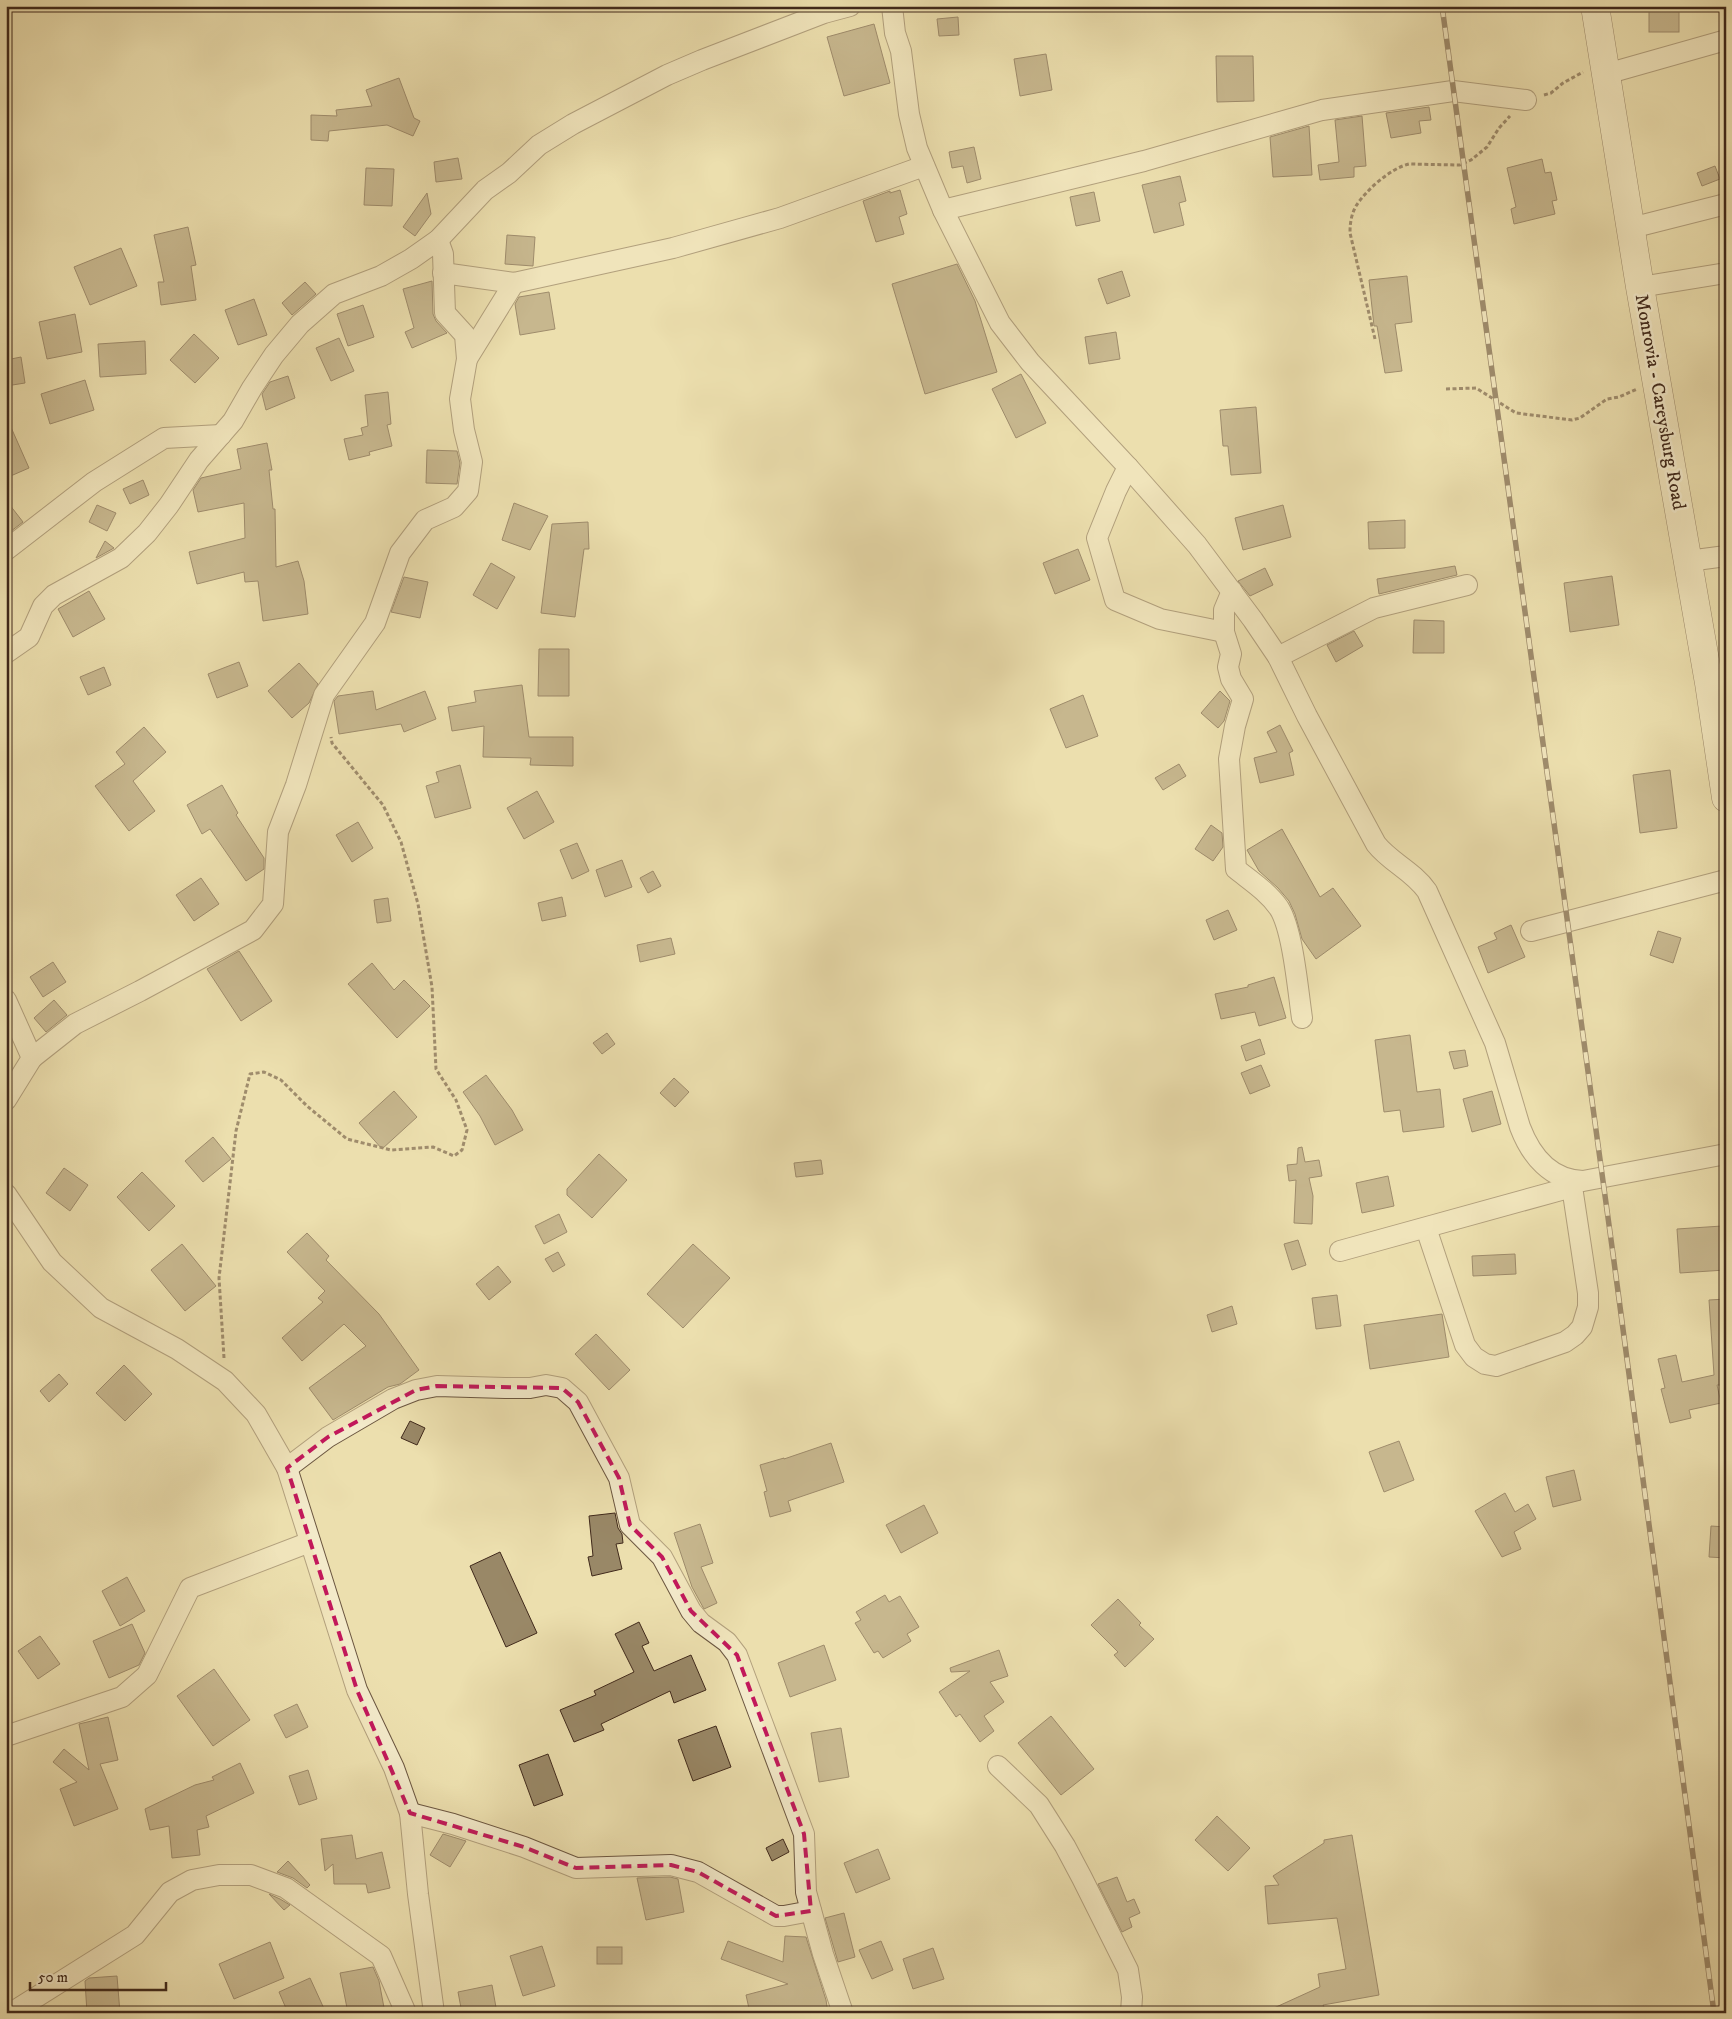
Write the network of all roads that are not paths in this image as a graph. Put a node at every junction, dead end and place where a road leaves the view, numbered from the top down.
1 (850, 6) edge
2 (892, 6) edge
3 (1595, 6) edge
4 (1726, 40) edge
5 (1605, 67) junction
6 (1526, 100) road end
7 (924, 166) junction
8 (1726, 204) edge
9 (943, 210) junction
10 (1631, 228) junction
11 (438, 240) junction
12 (443, 273) junction
13 (1726, 273) edge
14 (514, 283) junction
15 (1640, 287) junction
16 (467, 359) junction
17 (221, 435) junction
18 (1128, 467) junction
19 (6, 550) edge
20 (1726, 556) edge
21 (1688, 561) junction
22 (1467, 584) dead end
23 (1232, 591) junction
24 (1224, 632) junction
25 (6, 653) edge
26 (1278, 657) junction
27 (1726, 798) edge
28 (1726, 880) edge
29 (1531, 931) dead end
30 (6, 1000) edge
31 (1302, 1018) dead end
32 (32, 1058) junction
33 (6, 1100) edge
34 (1726, 1154) edge
35 (1571, 1184) junction
36 (6, 1194) edge
37 (1426, 1228) junction
38 (1340, 1252) dead end
39 (287, 1468) junction
40 (310, 1542) junction
41 (6, 1736) edge
42 (998, 1766) dead end
43 (410, 1813) junction
44 (811, 1911) junction
45 (11, 2013) edge
46 (406, 2013) edge
47 (434, 2013) edge
48 (843, 2013) edge
49 (1131, 2013) edge

1 - 11 street
2 - 7 street
3 - 5 main road, Monrovia - Careysburg Road
4 - 5 street
5 - 10 main road, Monrovia - Careysburg Road
6 - 9 street
7 - 9 street
7 - 14 street
8 - 10 street
9 - 18 street
10 - 15 main road, Monrovia - Careysburg Road
11 - 12 street
11 - 17 street
12 - 14 street
12 - 16 street
13 - 15 street
14 - 16 street
15 - 21 main road, Monrovia - Careysburg Road
16 - 32 street
17 - 19 street
17 - 25 street
18 - 23 street
18 - 24 street
20 - 21 street
21 - 27 main road, Monrovia - Careysburg Road
22 - 26 street
23 - 24 street
23 - 26 street
24 - 31 street
26 - 35 street
28 - 29 street
30 - 32 street
32 - 33 street
34 - 35 street
35 - 37 street
35 - 37 street
36 - 39 street
37 - 38 street
39 - 40 street
39 - 44 street
40 - 41 street
40 - 43 street
42 - 49 street
43 - 44 street
43 - 47 street
44 - 48 street
45 - 46 street

